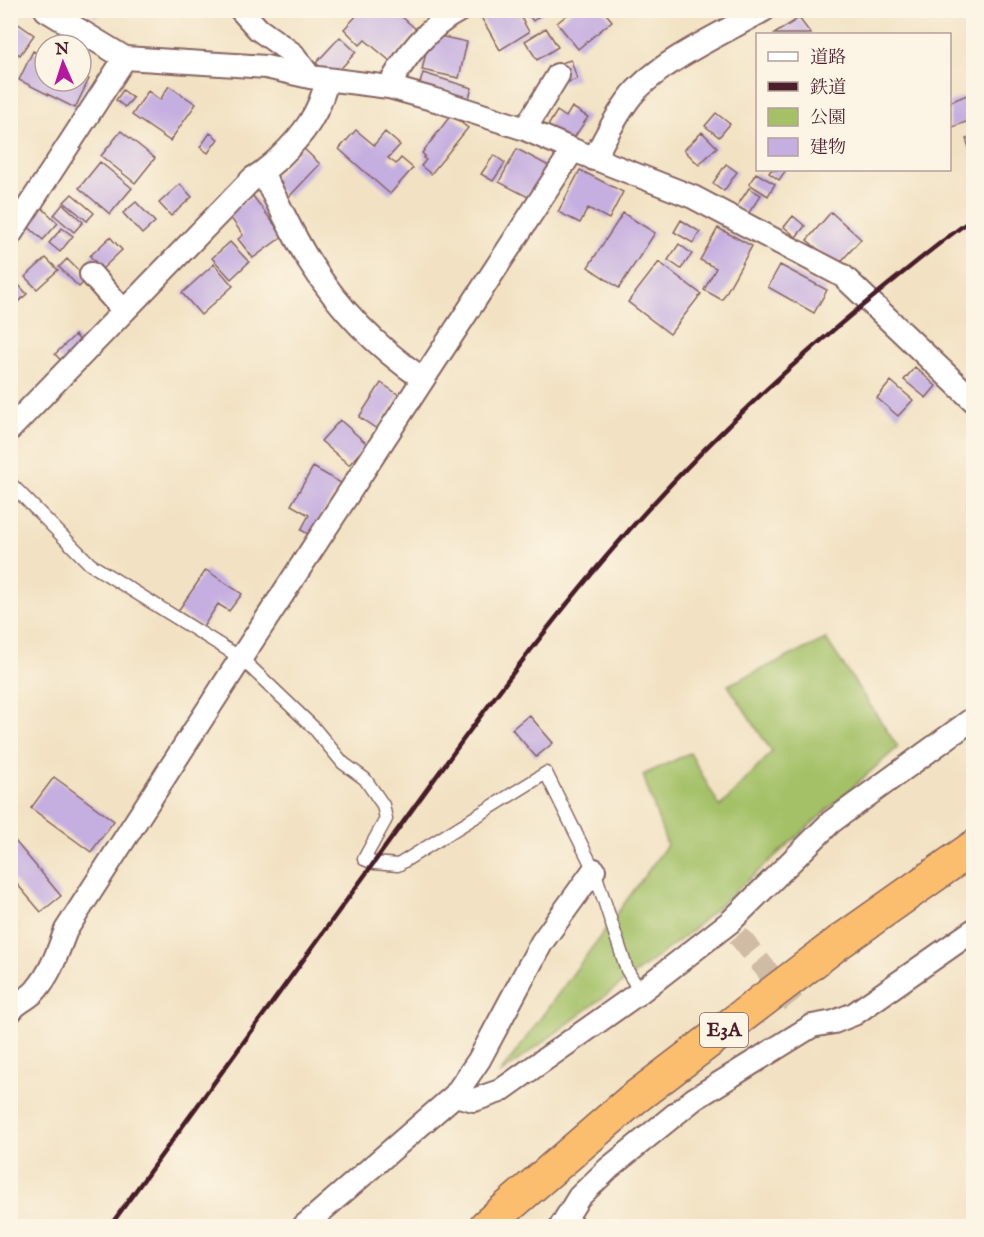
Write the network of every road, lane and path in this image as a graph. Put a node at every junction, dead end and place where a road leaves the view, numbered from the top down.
1 (45, 10) edge
2 (241, 10) edge
3 (460, 10) edge
4 (764, 10) edge
5 (125, 58) junction
6 (558, 75) dead end
7 (319, 78) junction
8 (388, 87) junction
9 (525, 129) junction
10 (573, 150) junction
11 (594, 159) junction
12 (262, 173) junction
13 (10, 235) edge
14 (91, 274) dead end
15 (124, 311) junction
16 (423, 379) junction
17 (974, 401) edge
18 (10, 429) edge
19 (10, 483) edge
20 (241, 658) junction
21 (974, 718) edge
22 (974, 847) edge
23 (594, 870) junction
24 (974, 930) edge
25 (640, 992) junction
26 (10, 1012) edge
27 (455, 1095) junction
28 (304, 1227) edge
29 (486, 1227) edge
30 (561, 1227) edge

1 - 5 street
2 - 7 street
3 - 8 street
4 - 11 street
5 - 7 street
5 - 13 street
6 - 9 street
7 - 8 street
7 - 12 street
8 - 9 street
9 - 10 street
10 - 11 street
10 - 16 street
11 - 17 street
12 - 15 street
12 - 16 street
14 - 15 street
15 - 18 street
16 - 20 street
19 - 20 lane
20 - 23 lane
20 - 26 street
21 - 25 street
22 - 29 highway, E3A
23 - 25 lane
23 - 27 street
24 - 30 street
25 - 27 street
27 - 28 street

